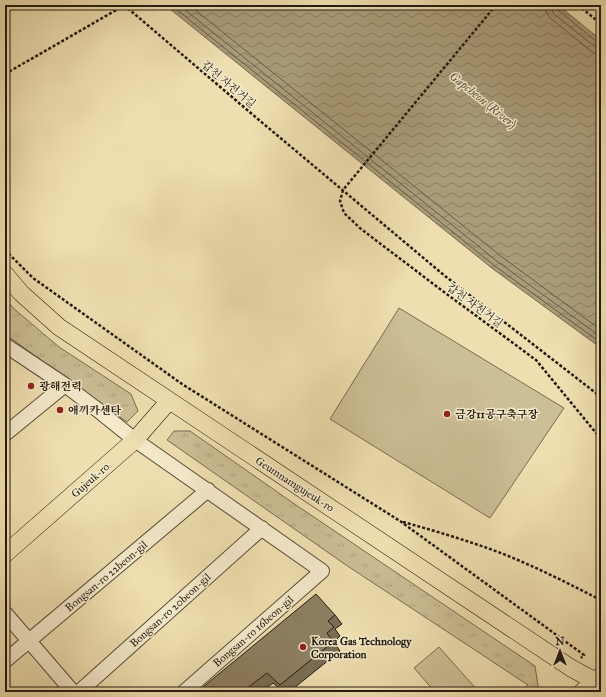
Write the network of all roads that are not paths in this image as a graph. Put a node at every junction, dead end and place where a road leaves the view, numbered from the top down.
1 (5, 274) edge
2 (5, 345) edge
3 (65, 385) junction
4 (169, 401) junction
5 (5, 434) edge
6 (135, 440) junction
7 (208, 490) junction
8 (262, 528) junction
9 (5, 554) edge
10 (5, 613) edge
11 (29, 641) junction
12 (5, 661) edge
13 (595, 684) edge
14 (73, 692) edge
15 (79, 692) edge
16 (184, 692) edge

1 - 4 main road, Geumnamgujeuk-ro
2 - 3 street
3 - 5 street
3 - 6 street
4 - 6 main road, Gujeuk-ro
4 - 13 main road, Geumnamgujeuk-ro
6 - 7 street
6 - 9 main road, Gujeuk-ro
7 - 8 street
7 - 11 street, Bongsan-ro 22beon-gil
8 - 15 street, Bongsan-ro 20beon-gil
8 - 16 street, Bongsan-ro 16beon-gil
10 - 11 street
11 - 12 street, Bongsan-ro 22beon-gil
11 - 14 street

